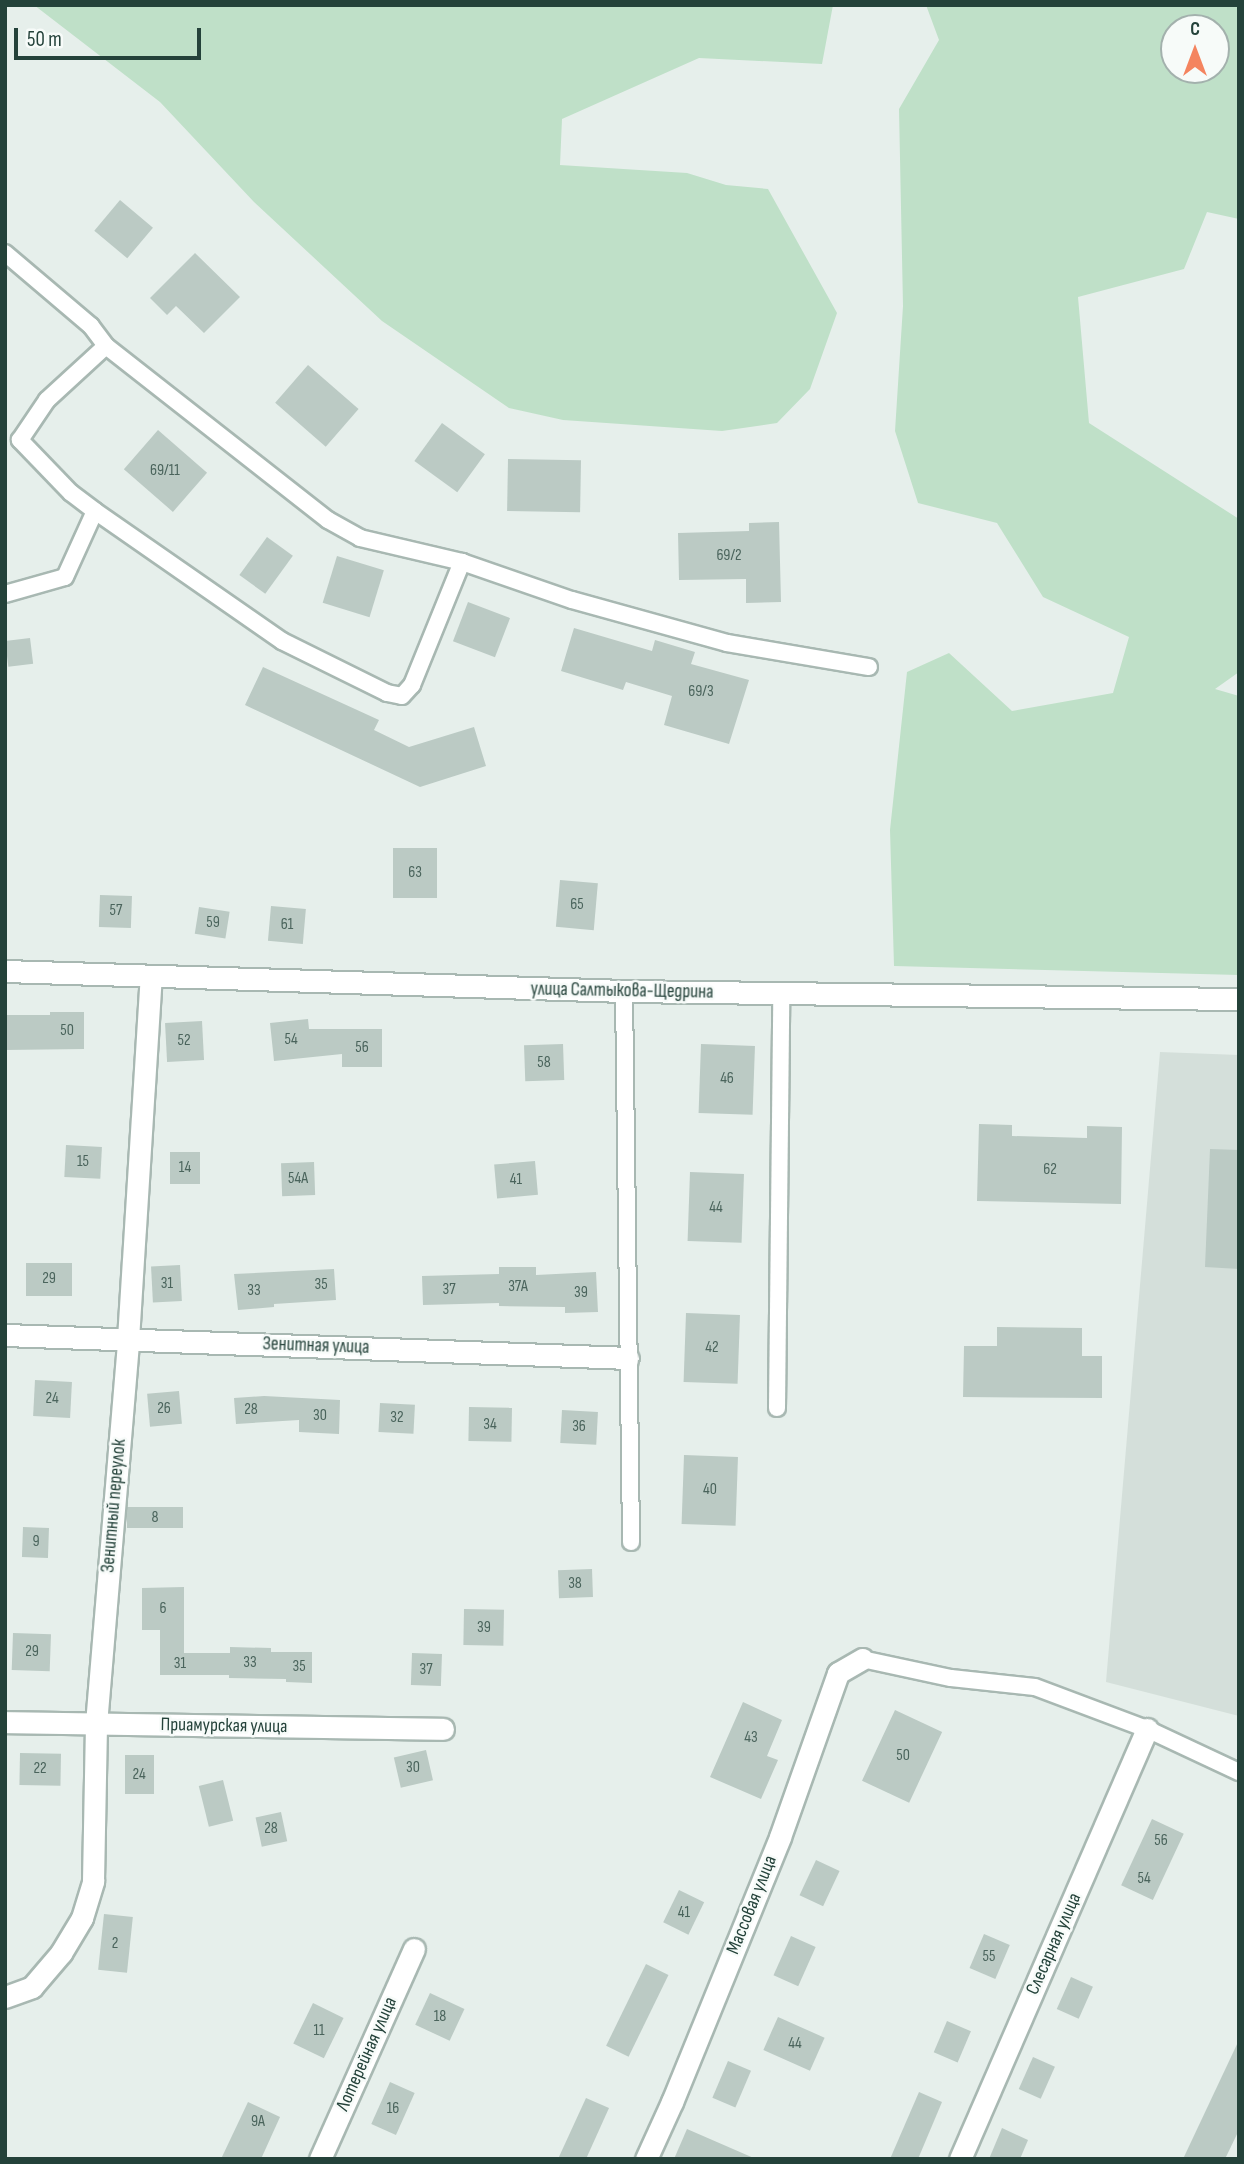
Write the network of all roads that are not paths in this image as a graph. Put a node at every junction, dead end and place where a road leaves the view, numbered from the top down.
1 (5, 253) edge
2 (106, 346) junction
3 (5, 431) edge
4 (20, 440) junction
5 (95, 511) junction
6 (462, 562) junction
7 (5, 594) edge
8 (869, 667) dead end
9 (5, 971) edge
10 (151, 978) junction
11 (624, 991) junction
12 (781, 995) junction
13 (1239, 999) edge
14 (5, 1335) edge
15 (128, 1339) junction
16 (628, 1358) junction
17 (777, 1408) dead end
18 (631, 1542) dead end
19 (862, 1659) joint
20 (5, 1722) edge
21 (96, 1724) junction
22 (1147, 1729) junction
23 (443, 1730) dead end
24 (1239, 1772) edge
25 (414, 1949) dead end
26 (5, 1997) edge
27 (320, 2159) edge
28 (646, 2159) edge
29 (960, 2159) edge

1 - 2 lane
2 - 4 lane
2 - 6 lane
3 - 4 lane
4 - 5 lane
5 - 6 lane
5 - 7 lane
6 - 8 lane
9 - 10 street, улица Салтыкова-Щедрина
10 - 11 street, улица Салтыкова-Щедрина
10 - 15 street, Зенитный переулок
11 - 12 street, улица Салтыкова-Щедрина
11 - 16 lane
12 - 13 street, улица Салтыкова-Щедрина
12 - 17 lane
14 - 15 street, Зенитная улица
15 - 16 street, Зенитная улица
15 - 21 street, Зенитный переулок
16 - 18 lane
19 - 22 lane
19 - 28 street, Массовая улица
20 - 21 street, Приамурская улица
21 - 23 street, Приамурская улица
21 - 26 street, Зенитный переулок
22 - 24 lane
22 - 29 street, Слесарная улица
25 - 27 street, Лотерейная улица

